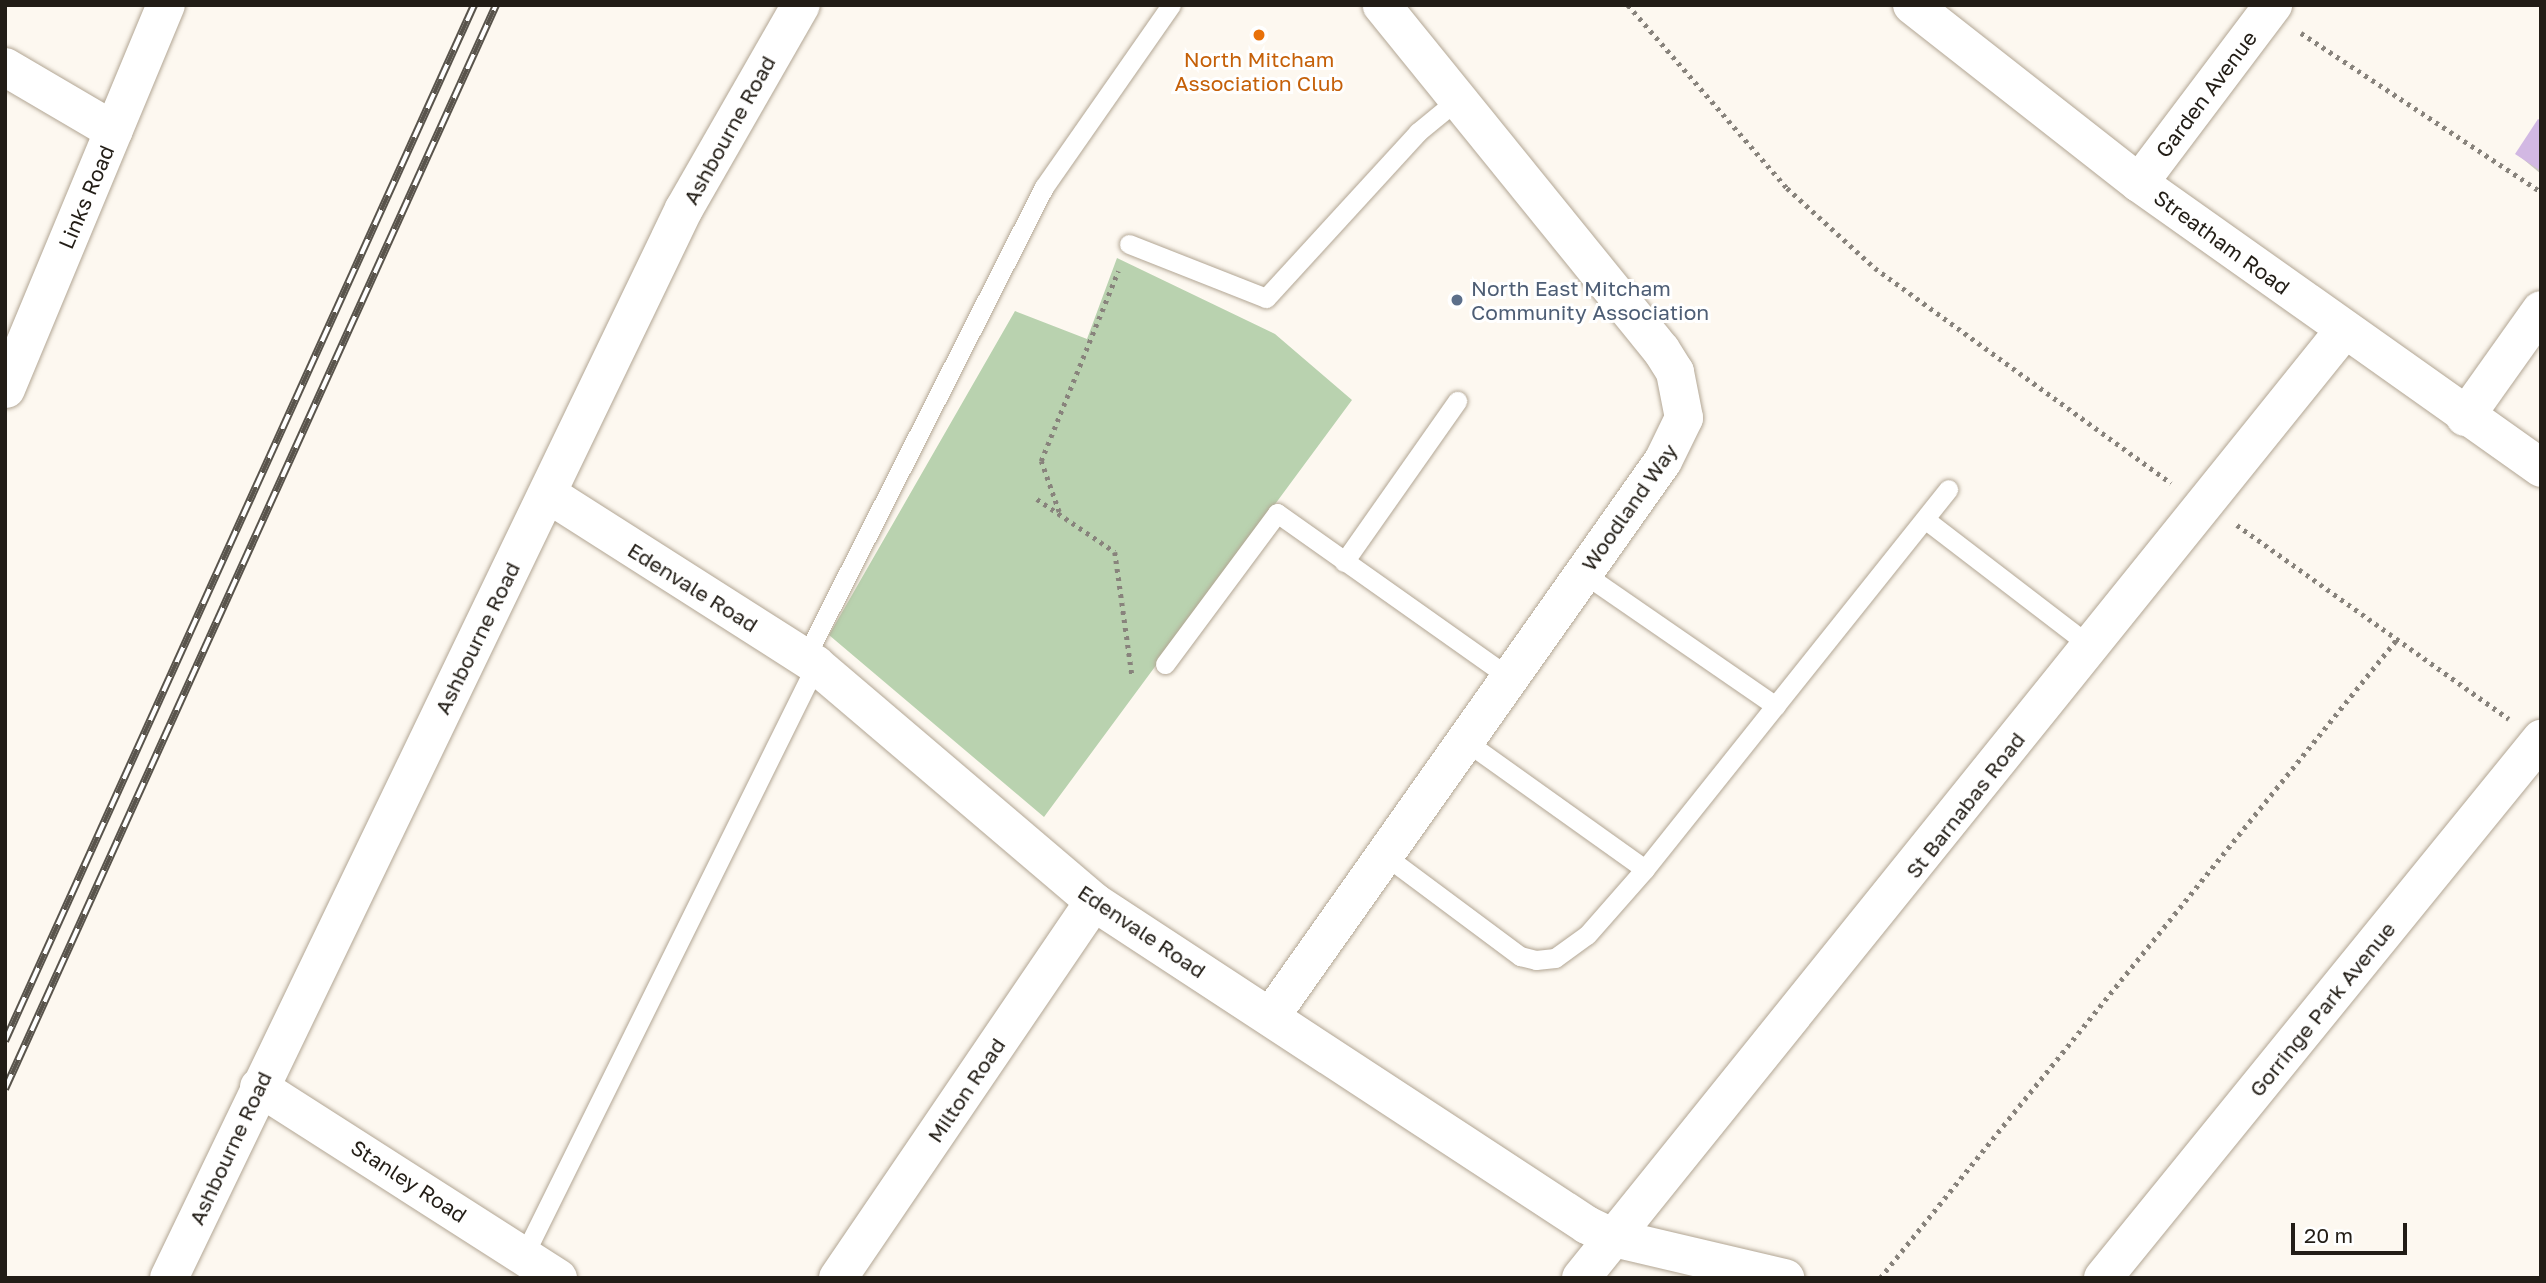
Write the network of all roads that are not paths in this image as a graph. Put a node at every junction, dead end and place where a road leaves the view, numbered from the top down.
1 (166, 5) edge
2 (801, 5) edge
3 (1171, 5) edge
4 (1382, 5) edge
5 (1912, 5) edge
6 (2270, 9) edge
7 (5, 67) edge
8 (1457, 100) junction
9 (114, 131) junction
10 (2139, 183) junction
11 (1129, 244) road end
12 (2541, 310) edge
13 (2345, 329) junction
14 (6, 389) edge
15 (1457, 401) dead end
16 (2465, 416) junction
17 (2541, 468) edge
18 (1948, 489) dead end
19 (548, 494) junction
20 (1926, 520) junction
21 (1344, 562) junction
22 (1583, 573) junction
23 (2090, 646) junction
24 (810, 661) junction
25 (1165, 664) dead end
26 (1509, 677) junction
27 (1776, 706) junction
28 (2529, 732) edge
29 (1464, 740) junction
30 (1383, 854) junction
31 (1645, 869) junction
32 (1094, 902) junction
33 (1271, 1016) junction
34 (259, 1087) junction
35 (1614, 1238) junction
36 (524, 1255) junction
37 (169, 1278) edge
38 (558, 1278) edge
39 (838, 1278) edge
40 (1581, 1278) edge
41 (1785, 1278) edge
42 (2103, 1278) edge

1 - 9 street, Links Road
2 - 19 street, Ashbourne Road
3 - 24 lane
4 - 8 street, Woodland Way
5 - 10 street, Streatham Road
6 - 10 street, Garden Avenue
7 - 9 street
8 - 11 lane
8 - 22 street, Woodland Way
9 - 14 street, Links Road
10 - 13 street, Streatham Road
12 - 16 street
13 - 16 street, Streatham Road
13 - 23 street, St Barnabas Road
15 - 21 lane
16 - 17 street, Streatham Road
18 - 20 lane
19 - 24 street, Edenvale Road
19 - 34 street, Ashbourne Road
20 - 23 lane
20 - 27 lane
21 - 25 lane
21 - 26 lane
22 - 26 street, Woodland Way
22 - 27 lane
23 - 35 street, St Barnabas Road
24 - 32 street, Edenvale Road
24 - 36 lane
26 - 29 street, Woodland Way
27 - 31 lane
28 - 42 street, Gorringe Park Avenue
29 - 30 street, Woodland Way
29 - 31 lane
30 - 31 lane
30 - 33 street, Woodland Way
32 - 33 street, Edenvale Road
32 - 39 street, Milton Road
33 - 35 street, Edenvale Road
34 - 36 street, Stanley Road
34 - 37 street, Ashbourne Road
35 - 40 street, St Barnabas Road
35 - 41 street, Edenvale Road
36 - 38 street, Stanley Road

